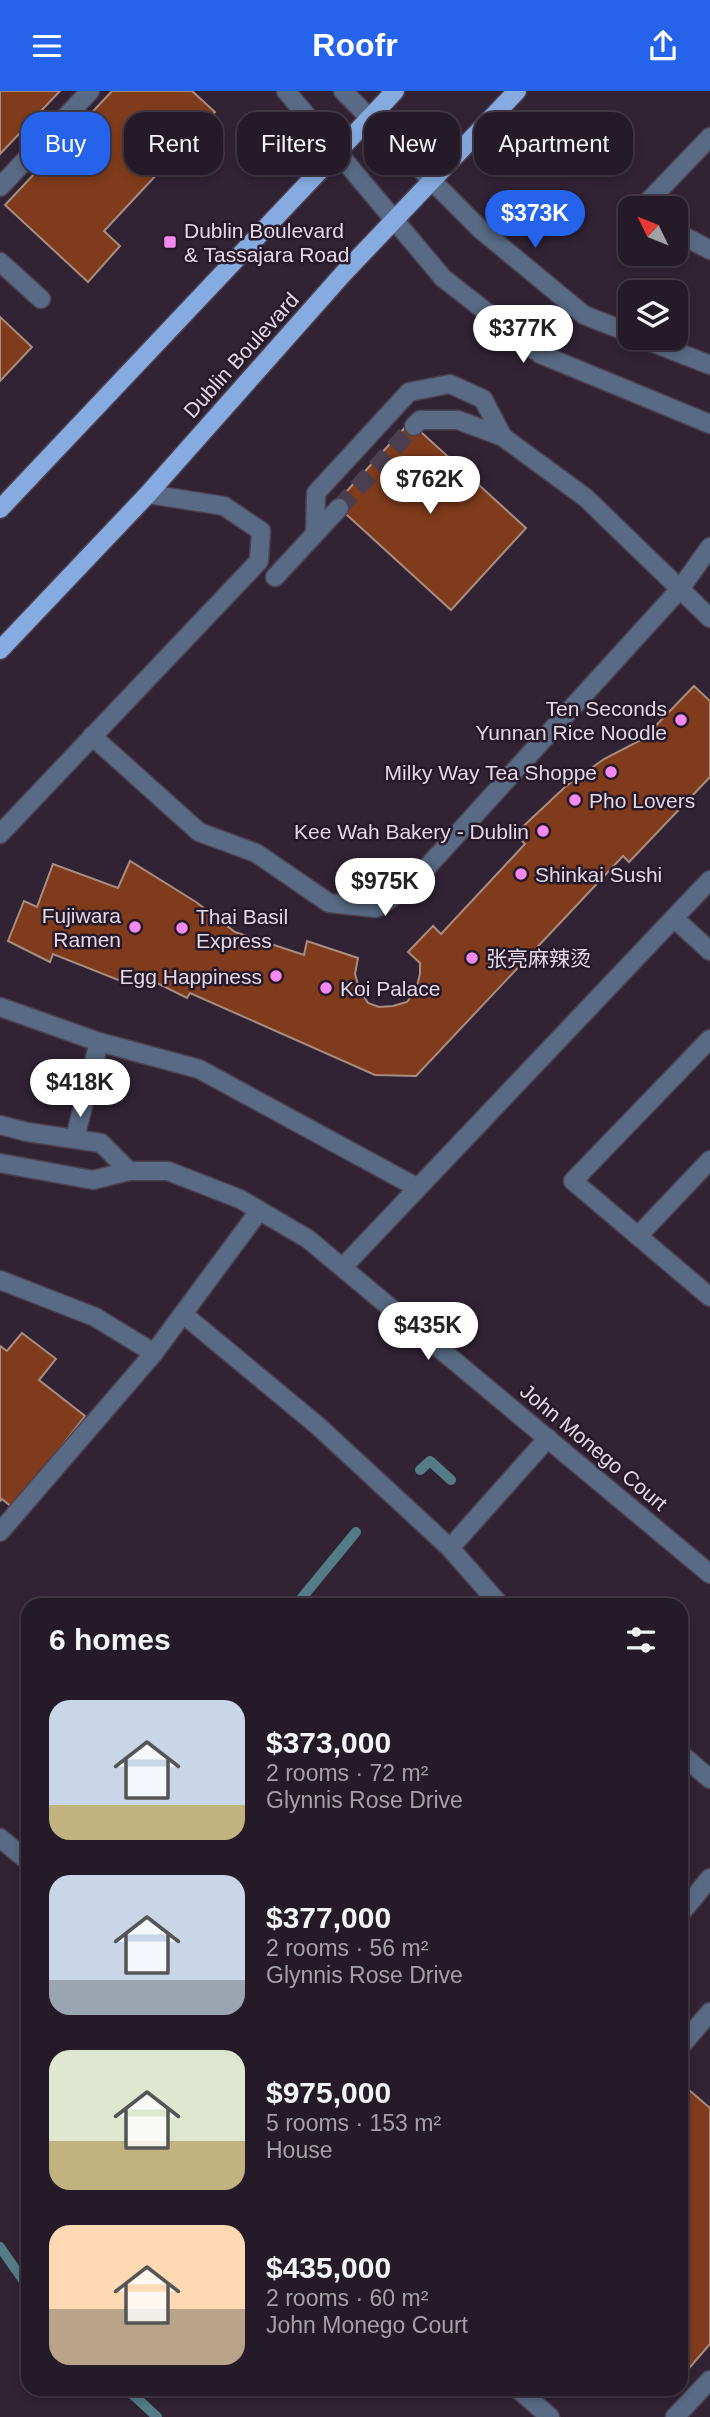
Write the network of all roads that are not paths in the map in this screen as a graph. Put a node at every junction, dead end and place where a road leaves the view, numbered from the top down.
1 (90, 91) edge
2 (286, 91) edge
3 (343, 91) edge
4 (395, 91) edge
5 (517, 91) edge
6 (304, 112) edge
7 (364, 112) edge
8 (376, 112) edge
9 (364, 124) edge
10 (710, 137) edge
11 (350, 139) edge
12 (350, 168) edge
13 (315, 175) edge
14 (427, 175) edge
15 (432, 180) junction
16 (0, 187) edge
17 (653, 196) edge
18 (394, 220) junction
19 (688, 238) edge
20 (710, 250) edge
21 (0, 261) edge
22 (41, 299) dead end
23 (618, 328) edge
24 (672, 350) edge
25 (710, 365) edge
26 (710, 424) edge
27 (414, 426) tunnel mouth
28 (503, 437) junction
29 (148, 494) junction
30 (339, 508) tunnel mouth
31 (0, 509) edge
32 (315, 534) junction
33 (710, 547) edge
34 (275, 577) dead end
35 (680, 589) junction
36 (710, 618) edge
37 (0, 650) edge
38 (92, 736) junction
39 (0, 834) edge
40 (710, 880) edge
41 (674, 918) junction
42 (710, 951) edge
43 (0, 1007) edge
44 (710, 1039) edge
45 (99, 1042) junction
46 (0, 1125) edge
47 (75, 1138) junction
48 (710, 1160) edge
49 (0, 1163) edge
50 (129, 1171) junction
51 (418, 1188) junction
52 (260, 1211) junction
53 (638, 1236) junction
54 (343, 1268) junction
55 (0, 1280) edge
56 (710, 1297) edge
57 (183, 1314) junction
58 (154, 1353) junction
59 (548, 1438) junction
60 (0, 1532) edge
61 (450, 1548) junction
62 (710, 1574) edge
63 (494, 1598) edge
64 (688, 1761) edge
65 (710, 1779) edge
66 (0, 1838) edge
67 (21, 1855) edge
68 (710, 1878) edge
69 (688, 1905) edge
70 (710, 2012) edge
71 (688, 2038) edge
72 (710, 2380) edge
73 (526, 2396) edge
74 (550, 2417) edge
75 (675, 2417) edge

1 - 16 street
2 - 6 street
3 - 7 street
4 - 8 main road
5 - 15 main road, Dublin Boulevard
9 - 11 main road
10 - 17 street
12 - 18 street
13 - 31 main road
14 - 15 street
15 - 18 main road, Dublin Boulevard
15 - 23 street
18 - 26 street
18 - 29 main road, Dublin Boulevard
19 - 20 street
21 - 22 street
24 - 25 street
27 - 28 street
28 - 32 street
28 - 35 street
29 - 37 main road, Dublin Boulevard
29 - 38 street
30 - 32 street
32 - 34 street
33 - 35 street
35 - 36 street
35 - 38 street
38 - 39 street
40 - 41 street
41 - 42 street
41 - 51 street
43 - 45 street
44 - 53 street
45 - 47 street
45 - 51 street
46 - 47 street
47 - 50 street
48 - 53 street
49 - 50 street, John Monego Court
50 - 52 street, John Monego Court
51 - 54 street
52 - 54 street, John Monego Court
52 - 57 street
53 - 56 street
54 - 59 street, John Monego Court
55 - 58 street
57 - 58 street
57 - 61 street
58 - 60 street
59 - 61 street
59 - 62 street, John Monego Court
61 - 63 street
64 - 65 street
66 - 67 street
68 - 69 street
70 - 71 street
72 - 75 street
73 - 74 street

